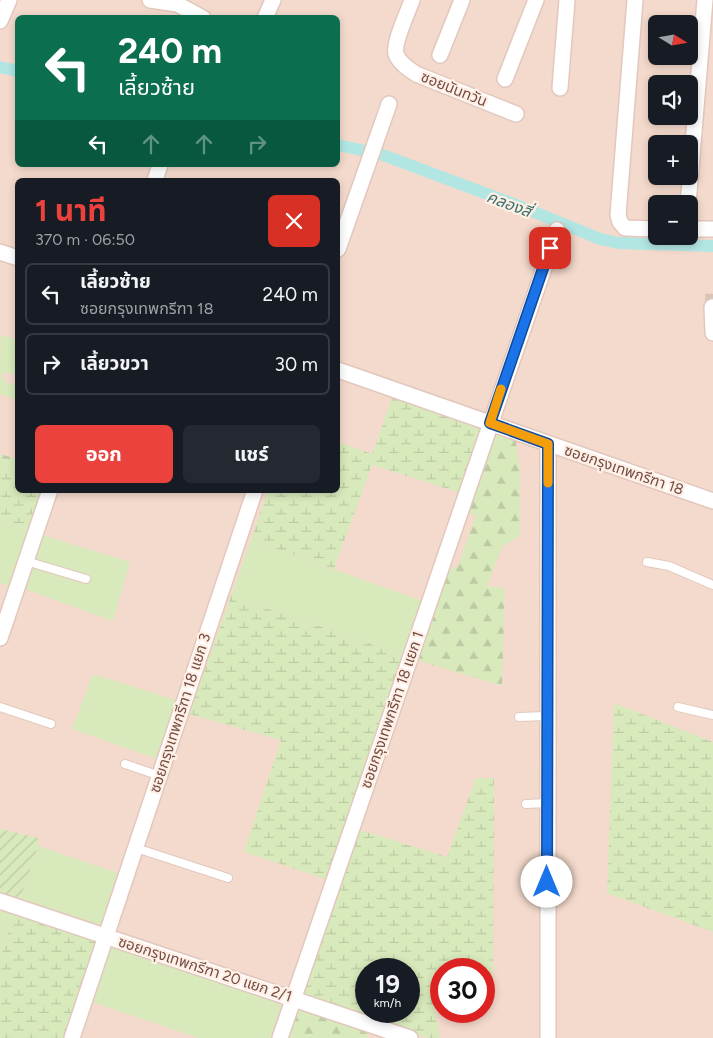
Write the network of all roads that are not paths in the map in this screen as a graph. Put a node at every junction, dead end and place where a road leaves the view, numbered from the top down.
1 (10, 0) edge
2 (150, 0) edge
3 (273, 0) edge
4 (412, 0) edge
5 (462, 0) edge
6 (536, 0) edge
7 (566, 0) edge
8 (635, 0) edge
9 (705, 0) edge
10 (197, 15) edge
11 (266, 15) edge
12 (0, 21) edge
13 (440, 54) dead end
14 (505, 79) dead end
15 (560, 88) dead end
16 (389, 104) dead end
17 (516, 114) dead end
18 (689, 195) edge
19 (648, 229) edge
20 (698, 229) edge
21 (713, 229) edge
22 (557, 230) dead end
23 (340, 243) edge
24 (0, 252) edge
25 (15, 257) edge
26 (712, 307) dead end
27 (713, 333) edge
28 (340, 371) edge
29 (490, 423) junction
30 (548, 444) junction
31 (49, 493) edge
32 (254, 493) edge
33 (713, 501) edge
34 (26, 560) junction
35 (647, 562) dead end
36 (86, 579) dead end
37 (713, 585) edge
38 (0, 638) edge
39 (0, 707) edge
40 (678, 707) dead end
41 (713, 715) edge
42 (547, 716) junction
43 (519, 717) dead end
44 (51, 724) dead end
45 (125, 764) dead end
46 (160, 776) junction
47 (526, 804) dead end
48 (547, 804) junction
49 (136, 848) junction
50 (228, 878) dead end
51 (0, 901) edge
52 (106, 937) junction
53 (294, 998) junction
54 (72, 1038) edge
55 (280, 1038) edge
56 (410, 1038) edge
57 (548, 1038) edge

1 - 12 street
2 - 10 street
3 - 11 street
4 - 17 street, ซอยนันทวัน
5 - 13 street
6 - 14 street
7 - 15 street
8 - 19 street
9 - 18 street
16 - 23 street
20 - 21 street
22 - 29 street, ซอยกรุงเทพกรีฑา 18 แยก 1
24 - 25 street
26 - 27 street
28 - 29 street, ซอยกรุงเทพกรีฑา 18
29 - 30 street, ซอยกรุงเทพกรีฑา 18
29 - 53 street, ซอยกรุงเทพกรีฑา 18 แยก 1
30 - 33 street, ซอยกรุงเทพกรีฑา 18
30 - 42 street
31 - 34 street
32 - 46 street, ซอยกรุงเทพกรีฑา 18 แยก 3
34 - 36 lane
34 - 38 street
35 - 37 lane
39 - 44 lane
40 - 41 lane
42 - 43 lane
42 - 48 street
45 - 46 lane
46 - 49 street, ซอยกรุงเทพกรีฑา 18 แยก 3
47 - 48 lane
48 - 57 street
49 - 50 lane
49 - 52 street, ซอยกรุงเทพกรีฑา 18 แยก 3
51 - 52 street, ซอยกรุงเทพกรีฑา 20 แยก 2/1
52 - 53 street, ซอยกรุงเทพกรีฑา 20 แยก 2/1
52 - 54 street, ซอยกรุงเทพกรีฑา 18 แยก 3
53 - 55 street, ซอยกรุงเทพกรีฑา 18 แยก 1
53 - 56 street, ซอยกรุงเทพกรีฑา 20 แยก 2/1

